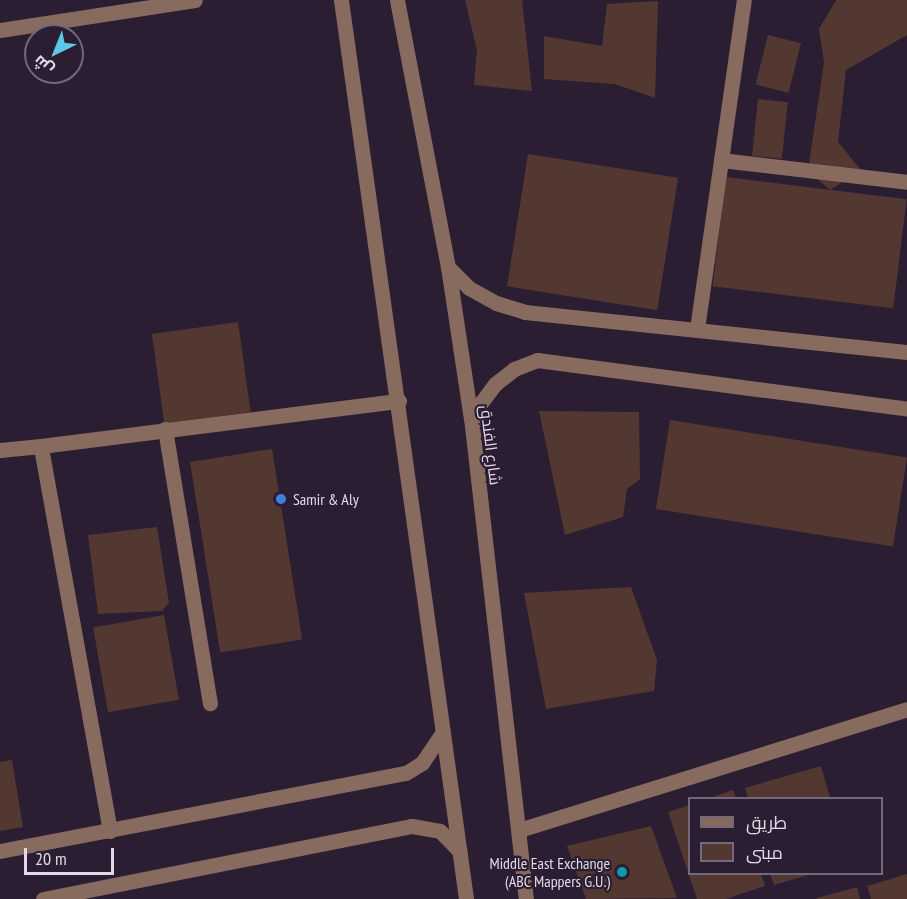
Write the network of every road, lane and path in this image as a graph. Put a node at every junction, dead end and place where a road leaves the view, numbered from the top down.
1 (195, 0) edge
2 (341, 0) edge
3 (397, 0) edge
4 (744, 0) edge
5 (0, 30) edge
6 (721, 160) junction
7 (907, 182) edge
8 (448, 267) junction
9 (697, 329) junction
10 (907, 352) edge
11 (399, 401) junction
12 (907, 409) edge
13 (471, 426) junction
14 (165, 429) junction
15 (41, 446) junction
16 (0, 450) edge
17 (210, 703) dead end
18 (907, 709) edge
19 (443, 732) junction
20 (519, 830) junction
21 (110, 831) junction
22 (0, 851) edge
23 (460, 852) junction
24 (43, 899) edge
25 (466, 899) edge
26 (526, 899) edge

1 - 5 street
2 - 11 street
3 - 8 street, شارع الفندق
4 - 6 street
6 - 7 street
6 - 9 street
8 - 9 street
8 - 13 street, شارع الفندق
9 - 10 street
11 - 14 street
11 - 19 street
12 - 13 street
13 - 20 street, شارع الفندق
14 - 15 street
14 - 17 street
15 - 16 street
15 - 21 street
18 - 20 street
19 - 21 street
19 - 23 street
20 - 26 street, شارع الفندق
21 - 22 street
23 - 24 street
23 - 25 street

